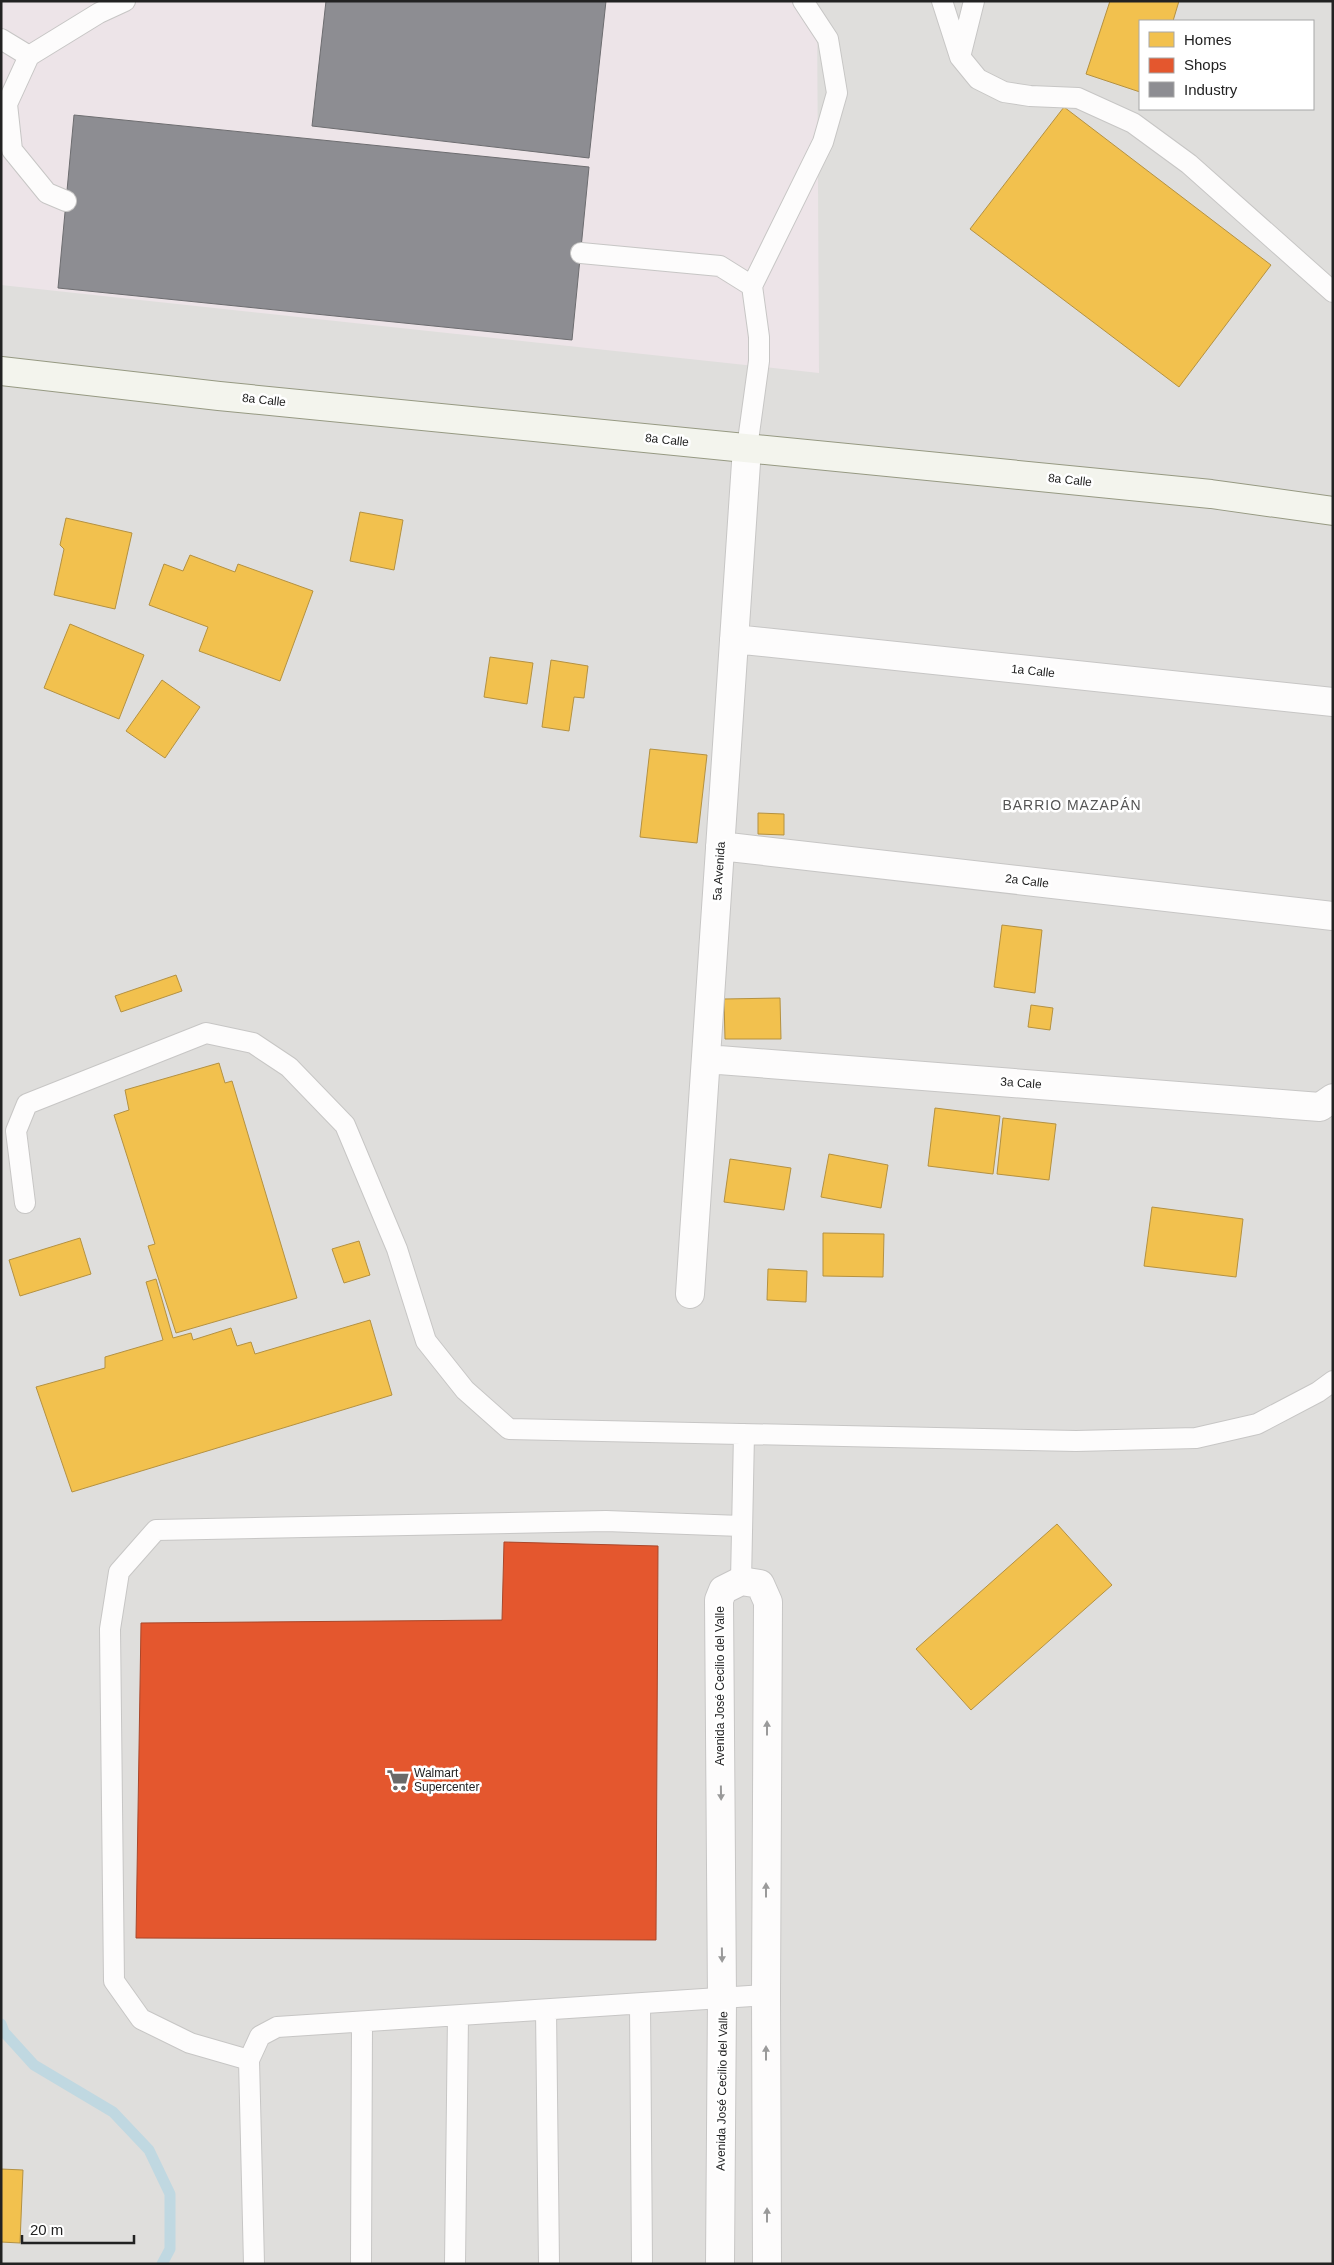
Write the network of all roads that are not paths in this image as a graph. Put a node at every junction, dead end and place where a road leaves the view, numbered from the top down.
1 (126, 1) edge
2 (803, 1) edge
3 (942, 1) edge
4 (974, 1) edge
5 (1, 39) edge
6 (29, 56) junction
7 (960, 57) junction
8 (4, 106) edge
9 (66, 201) dead end
10 (580, 254) dead end
11 (752, 286) junction
12 (1333, 292) edge
13 (1, 371) edge
14 (747, 448) junction
15 (1333, 511) edge
16 (734, 639) junction
17 (1333, 702) edge
18 (720, 846) junction
19 (1333, 916) edge
20 (706, 1059) junction
21 (1333, 1098) edge
22 (25, 1203) dead end
23 (690, 1294) dead end
24 (1333, 1381) edge
25 (744, 1434) junction
26 (741, 1526) junction
27 (741, 1581) junction
28 (766, 1995) junction
29 (722, 1999) junction
30 (640, 2004) junction
31 (546, 2010) junction
32 (458, 2016) junction
33 (362, 2022) junction
34 (249, 2060) junction
35 (254, 2264) edge
36 (361, 2264) edge
37 (455, 2264) edge
38 (549, 2264) edge
39 (642, 2264) edge
40 (720, 2264) edge
41 (767, 2264) edge

1 - 6 lane
2 - 11 lane
3 - 7 lane
4 - 7 lane
5 - 6 lane
6 - 8 lane
7 - 12 lane
8 - 9 lane
10 - 11 lane
11 - 14 lane
13 - 14 street, 8a Calle
14 - 15 street, 8a Calle
14 - 16 street, 5a Avenida
16 - 17 street, 1a Calle
16 - 18 street, 5a Avenida
18 - 19 street, 2a Calle
18 - 20 street, 5a Avenida
20 - 21 street, 3a Cale
20 - 23 street, 5a Avenida
22 - 25 lane
24 - 25 lane
25 - 26 lane
26 - 27 lane
26 - 34 lane
28 -> 27 street
27 -> 29 street, Avenida José Cecilio del Valle
28 - 29 lane
41 -> 28 street
29 - 30 lane
29 - 40 street, Avenida José Cecilio del Valle
30 - 31 lane
30 - 39 lane
31 - 32 lane
31 - 38 lane
32 - 33 lane
32 - 37 lane
33 - 34 lane
33 - 36 lane
34 - 35 lane

